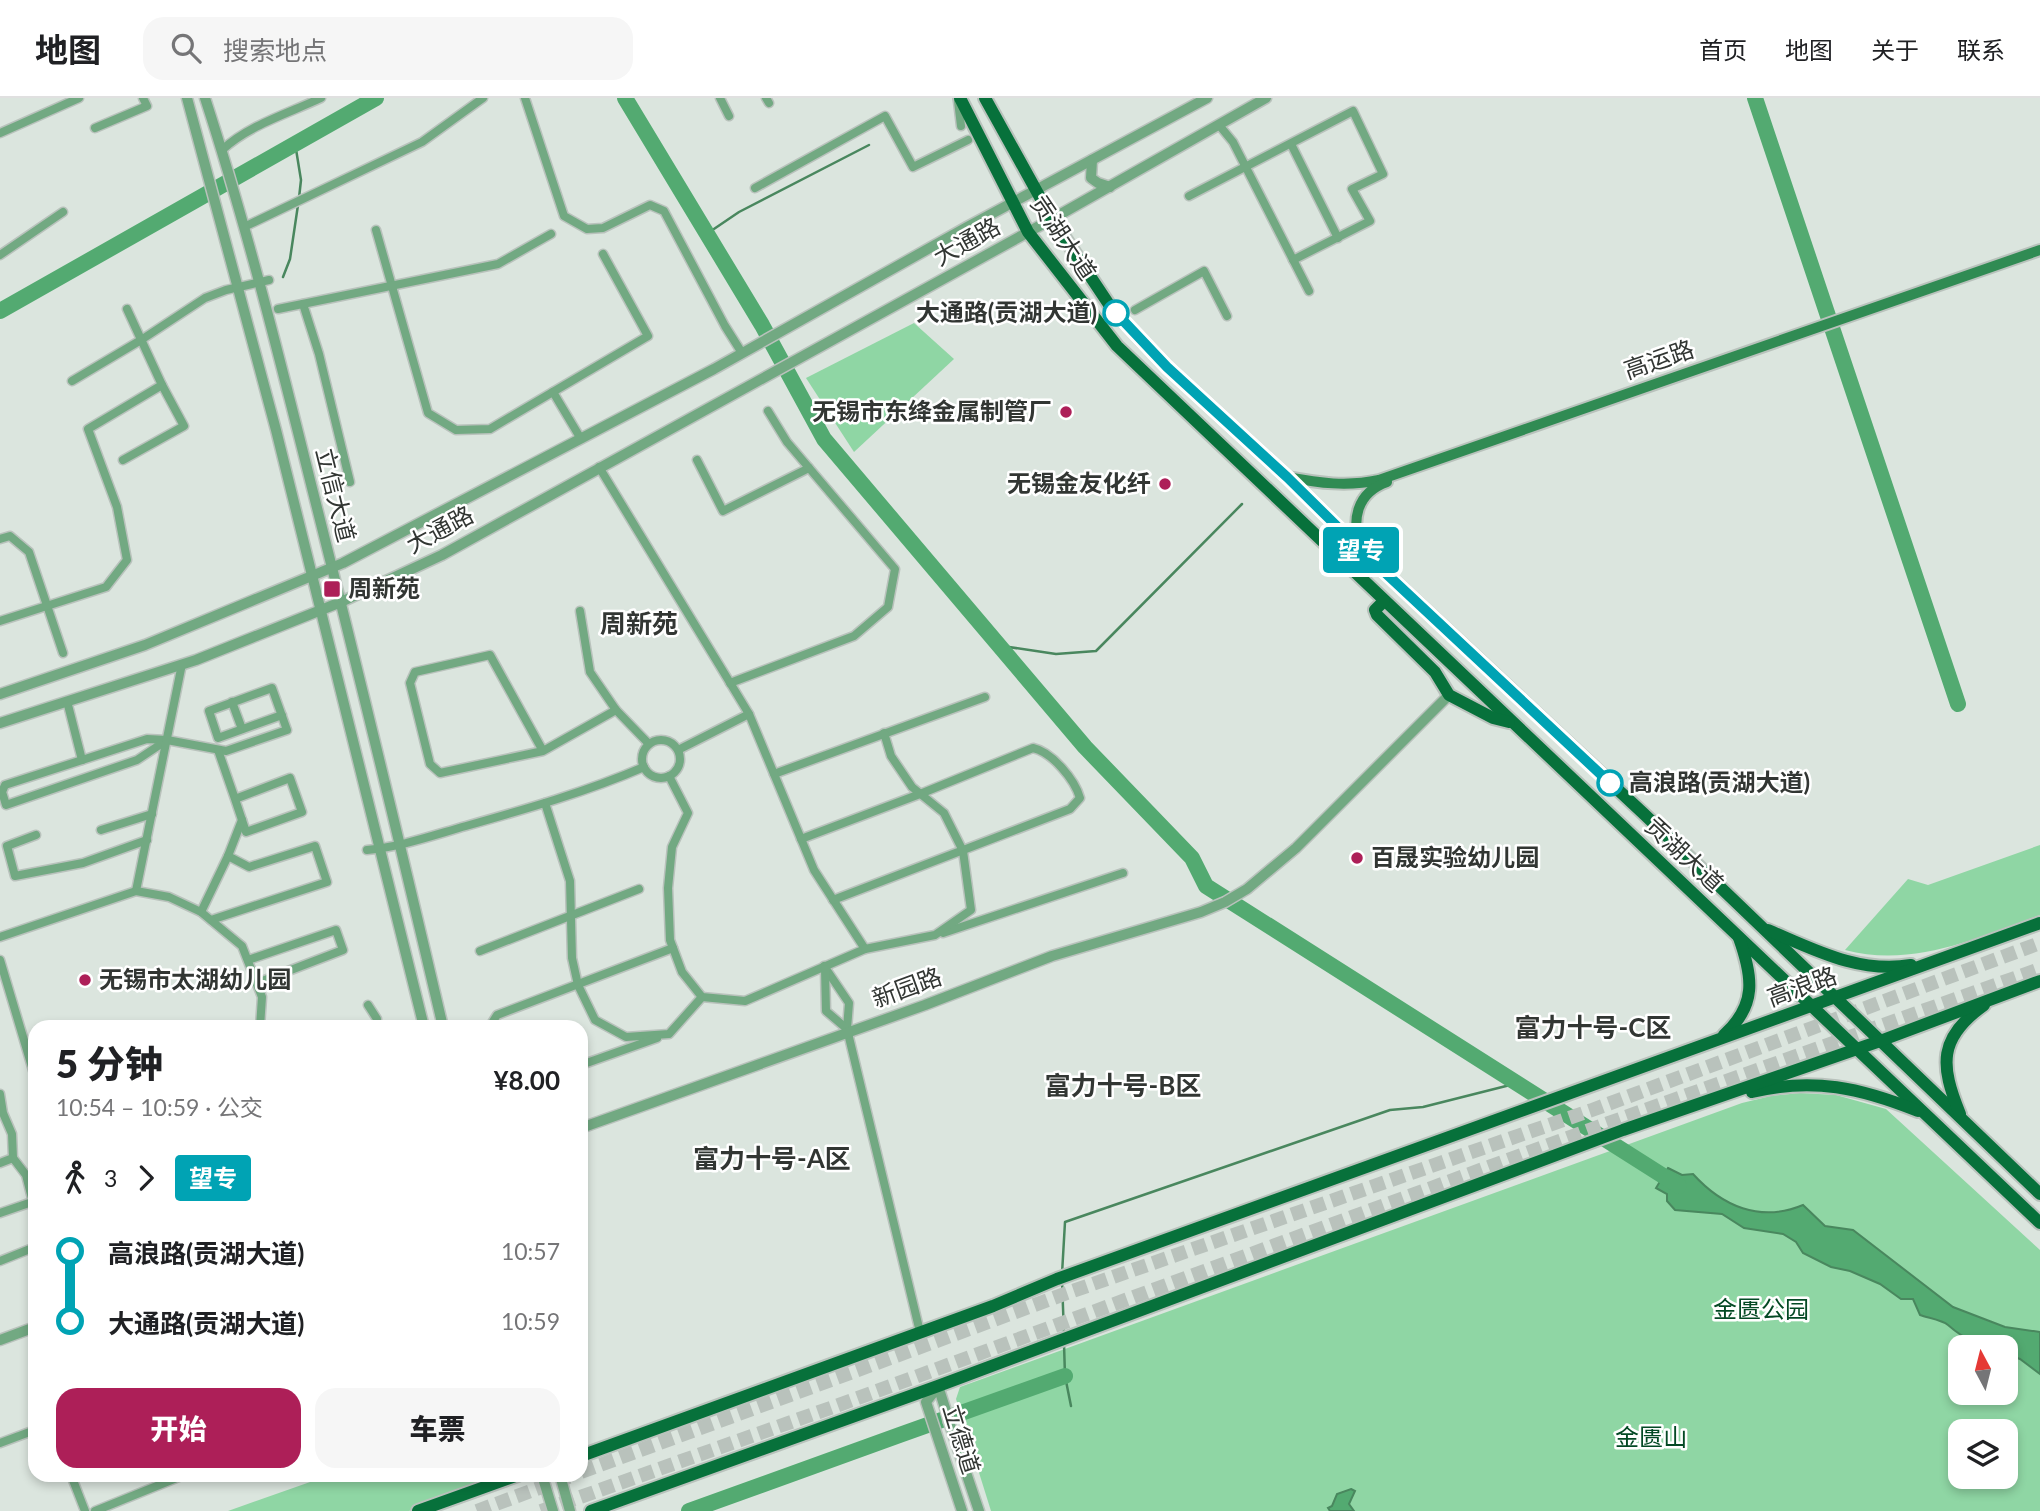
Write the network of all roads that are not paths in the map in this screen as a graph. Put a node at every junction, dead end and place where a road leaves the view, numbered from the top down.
1 (79, 98) edge
2 (143, 98) edge
3 (187, 98) edge
4 (205, 98) edge
5 (321, 98) edge
6 (483, 98) edge
7 (525, 98) edge
8 (720, 98) edge
9 (959, 98) edge
10 (985, 98) edge
11 (1207, 98) edge
12 (1266, 98) edge
13 (729, 116) dead end
14 (1219, 125) junction
15 (961, 126) dead end
16 (95, 128) dead end
17 (0, 133) edge
18 (968, 140) dead end
19 (1291, 144) junction
20 (222, 150) junction
21 (1092, 160) junction
22 (1246, 167) junction
23 (1110, 187) junction
24 (755, 188) dead end
25 (1035, 190) junction
26 (1189, 196) dead end
27 (1013, 202) junction
28 (63, 212) dead end
29 (1052, 219) junction
30 (244, 227) junction
31 (376, 230) dead end
32 (1028, 232) junction
33 (551, 234) dead end
34 (1338, 238) junction
35 (2040, 251) edge
36 (604, 254) dead end
37 (0, 255) edge
38 (1293, 260) junction
39 (263, 281) junction
40 (391, 285) junction
41 (239, 286) junction
42 (1309, 290) dead end
43 (303, 304) junction
44 (127, 309) dead end
45 (278, 309) dead end
46 (1135, 310) dead end
47 (1227, 316) dead end
48 (141, 341) junction
49 (746, 351) junction
50 (72, 381) dead end
51 (162, 384) junction
52 (553, 392) junction
53 (768, 411) dead end
54 (581, 439) junction
55 (122, 460) dead end
56 (697, 460) dead end
57 (599, 467) junction
58 (809, 468) junction
59 (1287, 477) junction
60 (350, 482) dead end
61 (0, 539) edge
62 (1362, 551) junction
63 (332, 569) junction
64 (312, 576) junction
65 (1384, 601) junction
66 (341, 602) junction
67 (47, 606) junction
68 (321, 610) junction
69 (580, 611) dead end
70 (0, 621) edge
71 (63, 653) dead end
72 (182, 664) junction
73 (730, 683) junction
74 (0, 694) edge
75 (1448, 694) junction
76 (985, 697) dead end
77 (67, 701) junction
78 (232, 702) junction
79 (616, 710) junction
80 (749, 714) junction
81 (282, 715) junction
82 (0, 723) edge
83 (1512, 723) junction
84 (242, 729) junction
85 (884, 733) junction
86 (167, 740) junction
87 (649, 744) junction
88 (218, 750) junction
89 (678, 750) junction
90 (543, 751) junction
91 (82, 760) junction
92 (644, 767) junction
93 (774, 774) junction
94 (669, 776) junction
95 (920, 794) junction
96 (234, 799) junction
97 (545, 803) junction
98 (152, 814) junction
99 (242, 820) junction
100 (101, 830) dead end
101 (36, 835) dead end
102 (801, 839) junction
103 (147, 840) junction
104 (400, 844) junction
105 (380, 849) junction
106 (367, 850) dead end
107 (964, 851) junction
108 (228, 856) junction
109 (1123, 873) dead end
110 (639, 889) dead end
111 (136, 891) junction
112 (833, 900) junction
113 (201, 912) junction
114 (571, 917) junction
115 (211, 920) junction
116 (2040, 923) edge
117 (1762, 927) junction
118 (1738, 934) junction
119 (935, 935) junction
120 (0, 937) edge
121 (673, 948) junction
122 (865, 949) junction
123 (481, 951) dead end
124 (1942, 959) junction
125 (0, 960) edge
126 (248, 960) junction
127 (824, 966) junction
128 (2040, 981) edge
129 (257, 983) junction
130 (578, 985) junction
131 (1997, 996) junction
132 (702, 997) junction
133 (1834, 997) junction
134 (368, 1005) dead end
135 (1813, 1007) junction
136 (260, 1020) edge
137 (377, 1020) edge
138 (422, 1020) edge
139 (441, 1020) edge
140 (494, 1020) edge
141 (847, 1031) junction
142 (669, 1034) junction
143 (1720, 1039) junction
144 (1880, 1041) junction
145 (1858, 1048) junction
146 (28, 1054) edge
147 (588, 1063) edge
148 (0, 1094) edge
149 (1714, 1098) junction
150 (1, 1113) edge
151 (1924, 1113) junction
152 (1963, 1121) junction
153 (588, 1124) edge
154 (13, 1158) junction
155 (0, 1163) edge
156 (28, 1184) edge
157 (2040, 1194) edge
158 (28, 1207) edge
159 (0, 1213) edge
160 (2040, 1223) edge
161 (28, 1250) edge
162 (0, 1261) edge
163 (28, 1332) edge
164 (920, 1332) junction
165 (0, 1342) edge
166 (938, 1386) junction
167 (28, 1433) edge
168 (0, 1443) edge
169 (588, 1453) edge
170 (74, 1482) edge
171 (167, 1482) edge
172 (499, 1482) edge
173 (544, 1482) edge
174 (562, 1482) edge
175 (85, 1511) edge
176 (95, 1511) edge
177 (418, 1511) edge
178 (553, 1511) edge
179 (570, 1511) edge
180 (591, 1511) edge
181 (962, 1511) edge
182 (979, 1511) edge

1 - 17 street
2 - 16 street
3 - 41 street, 立信大道
4 - 20 street, 立信大道
5 - 20 street
6 - 30 street
7 - 49 street
8 - 13 street
9 - 15 street
9 - 27 main road, 贡湖大道
10 - 25 main road, 贡湖大道
11 - 21 street, 大通路
12 - 14 street, 大通路
14 - 22 street
14 - 23 street, 大通路
18 - 24 street
19 - 22 street
19 - 34 street
19 - 34 street
20 - 30 street, 立信大道
21 - 23 street
21 - 25 street, 大通路
22 - 26 street
22 - 38 street
23 - 29 street, 大通路
25 - 27 street, 大通路
25 - 29 main road, 贡湖大道
27 - 32 main road, 贡湖大道
27 - 49 street, 大通路
28 - 37 street
29 - 32 street, 大通路
29 - 59 main road, 贡湖大道
30 - 39 street, 立信大道
31 - 40 street
32 - 57 street, 大通路
32 - 65 main road, 贡湖大道
33 - 40 street
34 - 38 street
35 - 59 main road, 高运路
35 - 62 main road, 高运路
36 - 52 street
38 - 42 street
39 - 41 street
39 - 63 street, 立信大道
40 - 43 street
40 - 52 street
41 - 48 street
41 - 64 street, 立信大道
43 - 45 street
43 - 60 street
44 - 48 street
46 - 47 street
48 - 50 street
48 - 51 street
49 - 54 street, 大通路
51 - 55 street
51 - 67 street
52 - 54 street
53 - 58 street
54 - 63 street, 大通路
56 - 58 street
57 - 66 street, 大通路
57 - 73 street
58 - 73 street
59 - 62 main road, 贡湖大道
61 - 67 street
62 - 117 main road, 贡湖大道
63 - 64 street, 大通路
63 - 66 street, 立信大道
64 - 68 street, 立信大道
64 - 74 street, 大通路
65 - 75 main road
65 - 83 main road, 贡湖大道
66 - 68 street, 大通路
66 - 104 street, 立信大道
67 - 70 street
67 - 71 street
68 - 72 street, 大通路
68 - 105 street, 立信大道
69 - 79 street
72 - 77 street, 大通路
72 - 86 street
73 - 80 street
75 - 83 main road
75 - 141 street, 新园路
76 - 85 street
77 - 82 street, 大通路
77 - 91 street
78 - 81 street
78 - 84 street
78 - 84 street
79 - 87 street
79 - 90 street
80 - 89 street
80 - 93 street
81 - 84 street
81 - 88 street
83 - 118 main road, 贡湖大道
85 - 93 street
85 - 95 street
86 - 88 street
86 - 91 street
86 - 91 street
86 - 98 street
87 - 89 street
87 - 92 street
88 - 96 street
89 - 94 street
90 - 90 street
92 - 94 street
92 - 97 street
93 - 102 street
94 - 121 street
95 - 102 street
95 - 107 street
95 - 107 street
96 - 99 street
96 - 99 street
97 - 104 street
97 - 114 street
98 - 100 street
98 - 103 street
99 - 108 street
101 - 103 street
102 - 112 street
103 - 111 street
104 - 105 street
104 - 139 street, 立信大道
105 - 106 street
105 - 138 street, 立信大道
107 - 112 street
107 - 119 street
108 - 113 street
108 - 115 street
109 - 119 street
110 - 114 street
111 - 113 street
111 - 120 street
112 - 122 street
113 - 115 street
114 - 123 street
114 - 130 street
115 - 126 street
116 - 124 main road, 高浪路
117 - 124 main road
117 - 133 main road, 贡湖大道
118 - 135 main road, 贡湖大道
118 - 143 main road
119 - 122 street
121 - 130 street
121 - 132 street
122 - 127 street
124 - 133 main road, 高浪路
125 - 146 street
126 - 129 street
126 - 129 street
127 - 132 street
127 - 141 street
127 - 141 street
128 - 131 main road
129 - 136 street
130 - 140 street
130 - 142 street
131 - 144 main road
131 - 152 main road
132 - 142 street
133 - 135 main road, 高浪路
133 - 144 main road, 贡湖大道
134 - 137 street
135 - 143 main road, 高浪路
135 - 145 main road, 贡湖大道
141 - 153 street, 新园路
141 - 164 street
142 - 147 street
143 - 164 main road, 高浪路
144 - 145 main road
144 - 152 main road, 贡湖大道
145 - 149 main road
145 - 151 main road, 贡湖大道
148 - 150 street
149 - 151 main road
149 - 166 main road
150 - 154 street
151 - 160 main road, 贡湖大道
152 - 157 main road, 贡湖大道
154 - 155 street
154 - 156 street
158 - 159 street
161 - 162 street
163 - 165 street
164 - 169 main road, 高浪路
166 - 180 main road
166 - 181 street, 立德道
166 - 182 street, 立德道, bridge
167 - 168 street
170 - 175 street
171 - 176 street
172 - 177 main road
173 - 178 street
174 - 179 street

